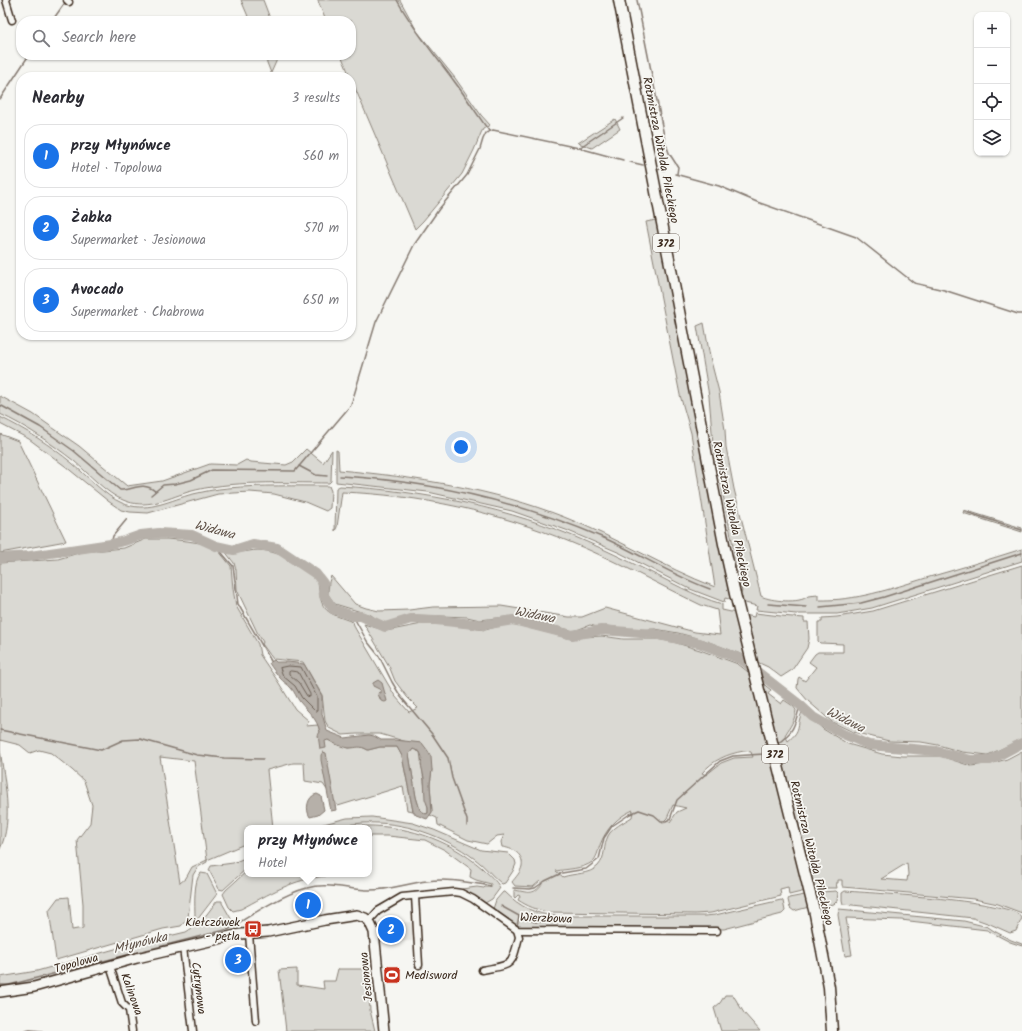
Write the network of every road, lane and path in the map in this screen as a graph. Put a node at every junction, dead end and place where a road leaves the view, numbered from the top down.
1 (6, 0) edge
2 (619, 0) edge
3 (12, 20) dead end
4 (415, 896) junction
5 (369, 921) junction
6 (516, 930) junction
7 (717, 931) dead end
8 (249, 934) junction
9 (183, 947) junction
10 (419, 965) dead end
11 (110, 966) junction
12 (482, 970) dead end
13 (0, 992) edge
14 (256, 1021) dead end
15 (132, 1031) edge
16 (194, 1031) edge
17 (384, 1031) edge
18 (832, 1031) edge

1 - 3 street
2 - 18 main road, Rotmistrza Witolda Pileckiego / 372
4 - 5 street, Wierzbowa
4 - 6 street, Wierzbowa
4 - 10 street
5 - 8 street, Topolowa
5 - 17 street, Jesionowa
6 - 7 street, Wierzbowa
6 - 12 street
8 - 9 street, Topolowa
8 - 14 street
9 - 11 street, Topolowa
9 - 16 street, Cytrynowa
11 - 13 street, Topolowa
11 - 15 street, Kalinowa

